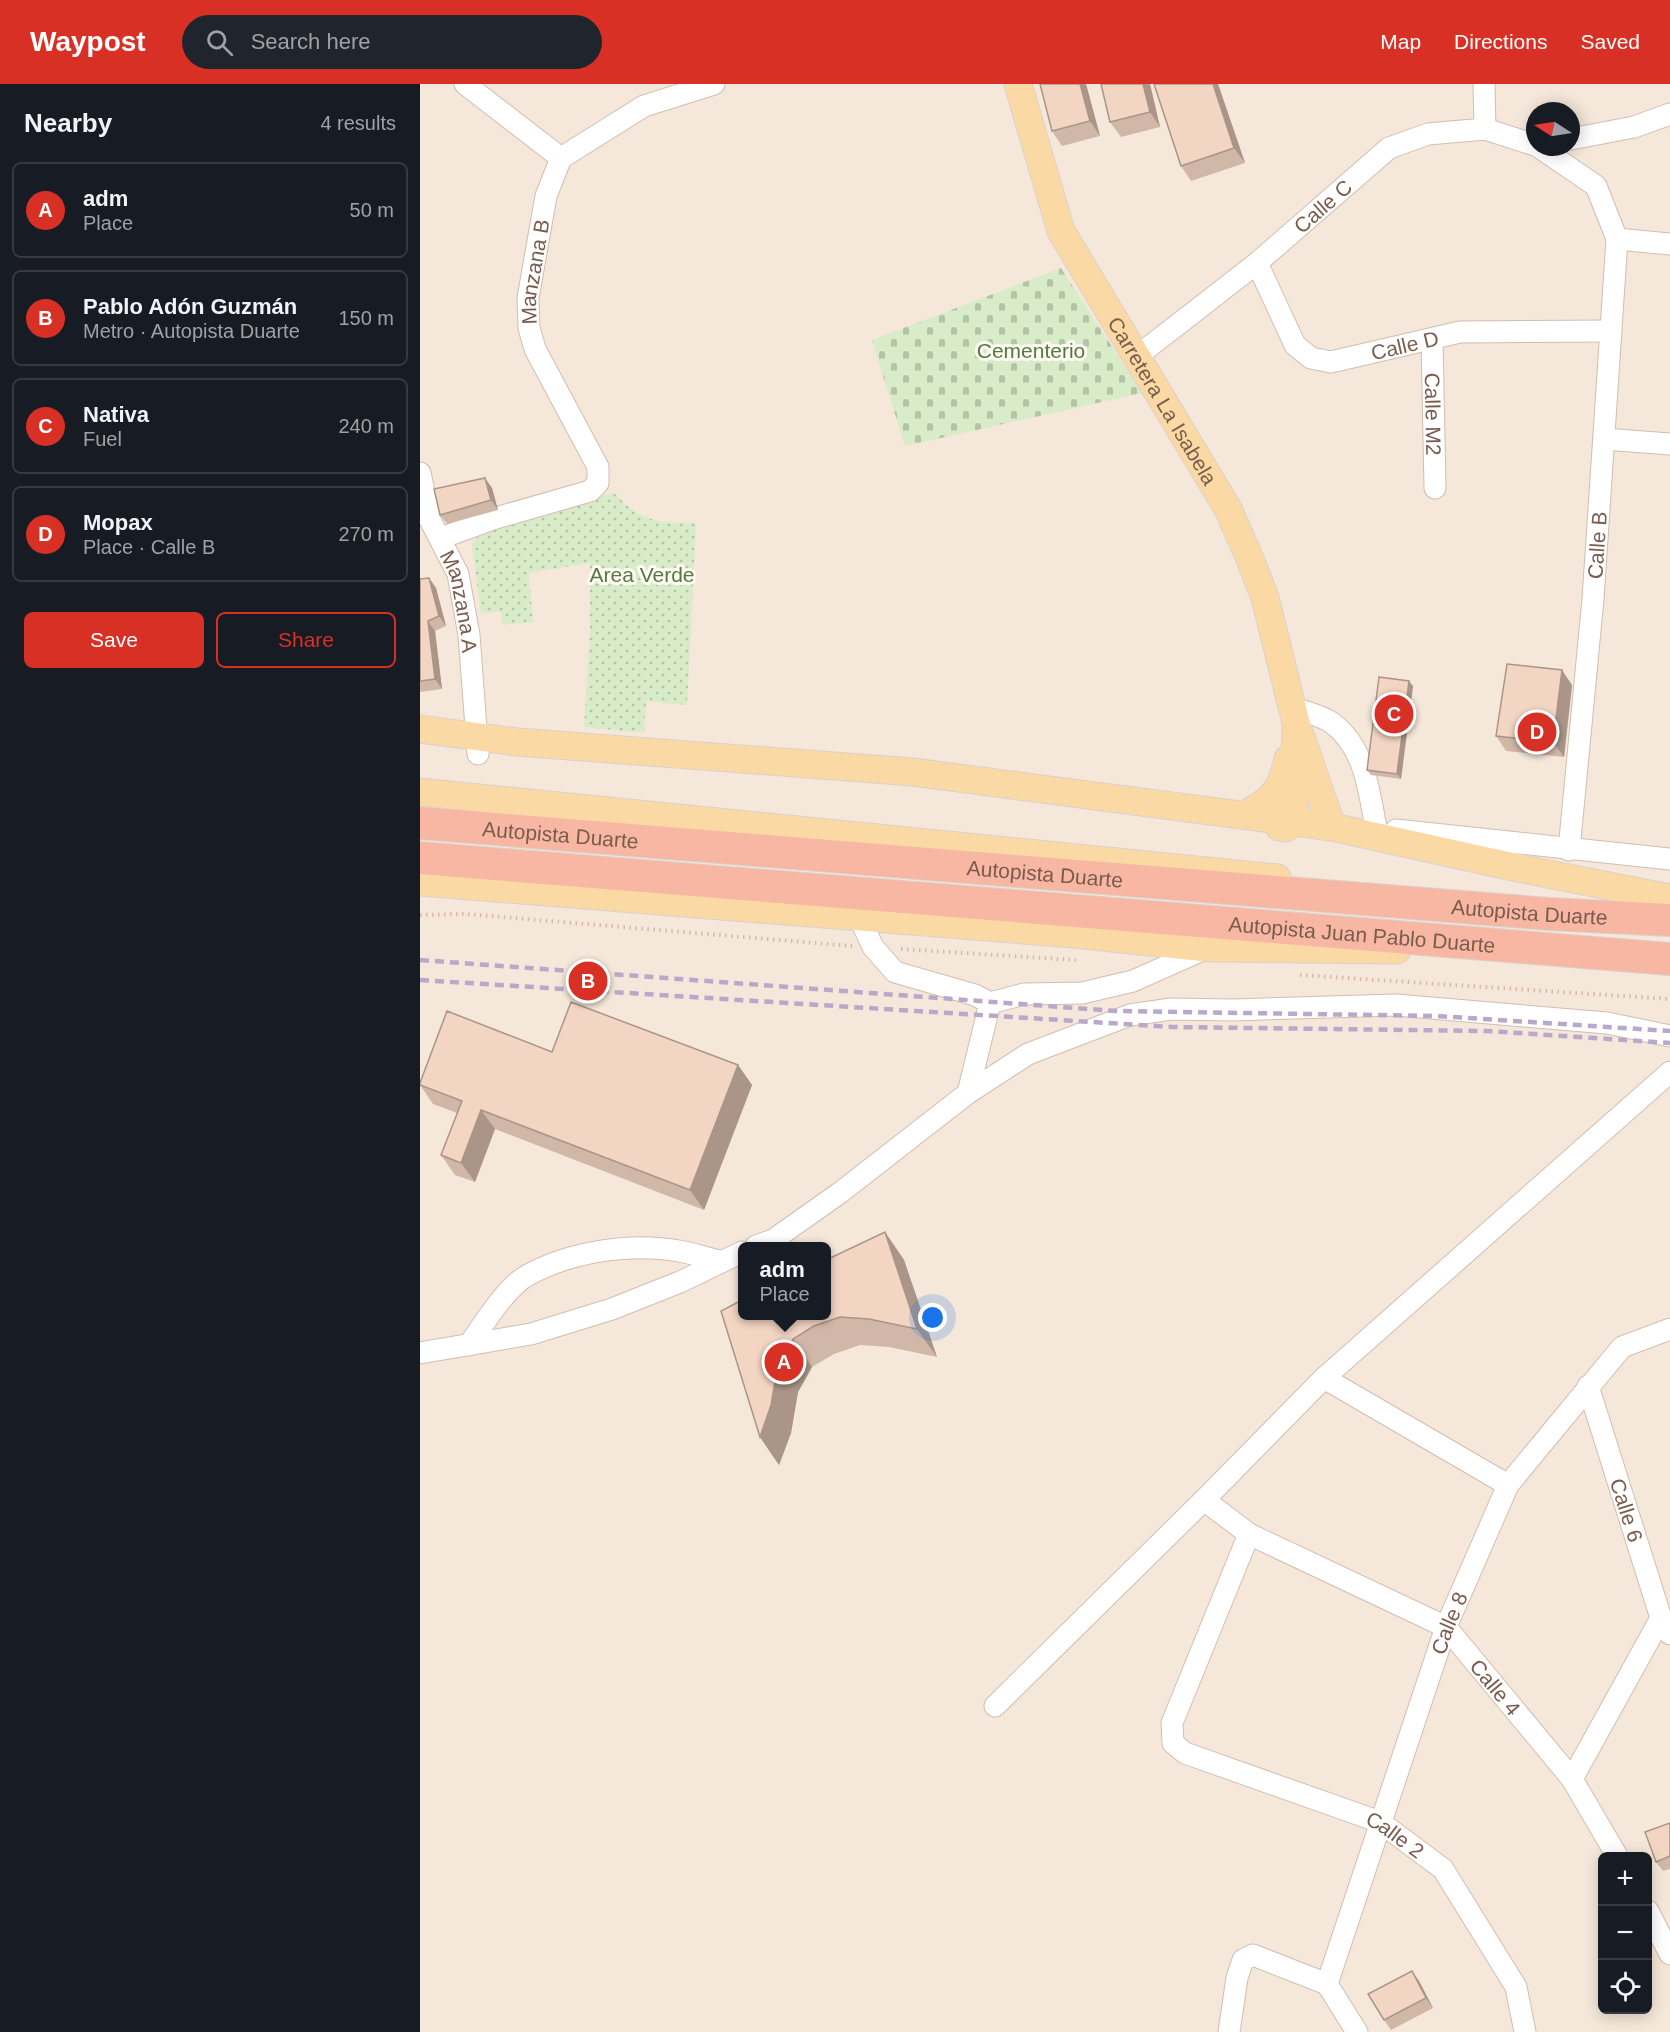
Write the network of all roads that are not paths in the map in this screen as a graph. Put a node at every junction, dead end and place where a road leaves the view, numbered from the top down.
1 (465, 84) edge
2 (714, 84) edge
3 (1018, 84) edge
4 (1484, 84) edge
5 (1670, 114) edge
6 (1485, 129) junction
7 (1580, 137) edge
8 (1526, 142) edge
9 (1552, 156) edge
10 (561, 158) junction
11 (1617, 239) junction
12 (1670, 244) edge
13 (1257, 263) junction
14 (1611, 331) junction
15 (1432, 339) junction
16 (1136, 357) junction
17 (1604, 439) junction
18 (1670, 444) edge
19 (420, 472) edge
20 (1435, 488) dead end
21 (441, 538) junction
22 (1294, 715) junction
23 (420, 729) edge
24 (420, 746) edge
25 (478, 746) junction
26 (420, 792) edge
27 (1244, 815) junction
28 (1294, 822) junction
29 (420, 823) edge
30 (1332, 827) junction
31 (1376, 828) junction
32 (1569, 850) junction
33 (1670, 859) edge
34 (421, 877) edge
35 (1670, 898) edge
36 (1113, 914) joint
37 (1549, 914) junction
38 (859, 917) junction
39 (1670, 920) edge
40 (1207, 948) junction
41 (1610, 953) junction
42 (1670, 959) edge
43 (990, 1003) junction
44 (1670, 1036) edge
45 (1670, 1072) edge
46 (968, 1093) junction
47 (767, 1242) edge
48 (738, 1254) edge
49 (719, 1262) junction
50 (1670, 1329) edge
51 (470, 1345) junction
52 (420, 1353) edge
53 (1324, 1378) junction
54 (1588, 1386) junction
55 (1508, 1485) junction
56 (1204, 1500) junction
57 (1249, 1534) junction
58 (1666, 1626) edge
59 (1446, 1628) junction
60 (995, 1706) dead end
61 (1572, 1779) junction
62 (1380, 1822) junction
63 (1614, 1852) edge
64 (1652, 1920) edge
65 (1670, 1954) edge
66 (1327, 1984) junction
67 (1229, 2032) edge
68 (1357, 2032) edge
69 (1525, 2032) edge

1 - 10 street
2 - 10 street
3 - 16 main road, Carretera La Isabela
4 - 6 street
5 - 7 street
6 - 8 street, Calle C
6 - 13 street, Calle C
9 - 11 street
10 - 21 street, Manzana B
11 - 12 street
11 - 14 street, Calle B
13 - 15 street, Calle D
13 - 16 street, Calle C
14 - 15 street, Calle D
14 - 17 street, Calle B
15 - 20 street, Calle M2
16 - 22 main road, Carretera La Isabela
17 - 18 street
17 - 32 street, Calle B
19 - 21 street, Manzana A
21 - 25 street, Manzana A
22 - 27 main road
22 - 28 main road
22 - 30 main road
22 - 31 street
23 - 25 main road
24 - 25 main road
25 - 27 main road
25 - 28 main road
26 - 37 main road
27 - 28 main road
28 - 30 main road
29 - 37 highway, Autopista Duarte
30 - 31 street
30 - 35 main road
31 - 32 street
32 - 33 street
34 - 36 highway, Autopista Duarte
34 - 38 main road
36 - 41 highway, Autopista Juan Pablo Duarte
37 - 39 highway, Autopista Duarte
38 - 40 main road
38 - 43 street
40 - 41 main road
40 - 43 street
41 - 42 highway, Autopista Duarte
43 - 46 street
44 - 46 street
45 - 53 street
46 - 47 street
48 - 49 street
49 - 51 street
49 - 51 street
50 - 54 street, Calle 8
51 - 52 street
53 - 55 street
53 - 56 street
54 - 55 street, Calle 8
54 - 58 street, Calle 6
55 - 59 street, Calle 8
56 - 57 street, Calle 4
56 - 60 street
57 - 59 street, Calle 4
57 - 62 street, Calle 2
58 - 61 street
59 - 61 street, Calle 4
59 - 62 street, Calle 8
61 - 63 street, Calle 4
62 - 66 street, Calle 8
62 - 69 street, Calle 2
64 - 65 street
66 - 67 street
66 - 68 street

